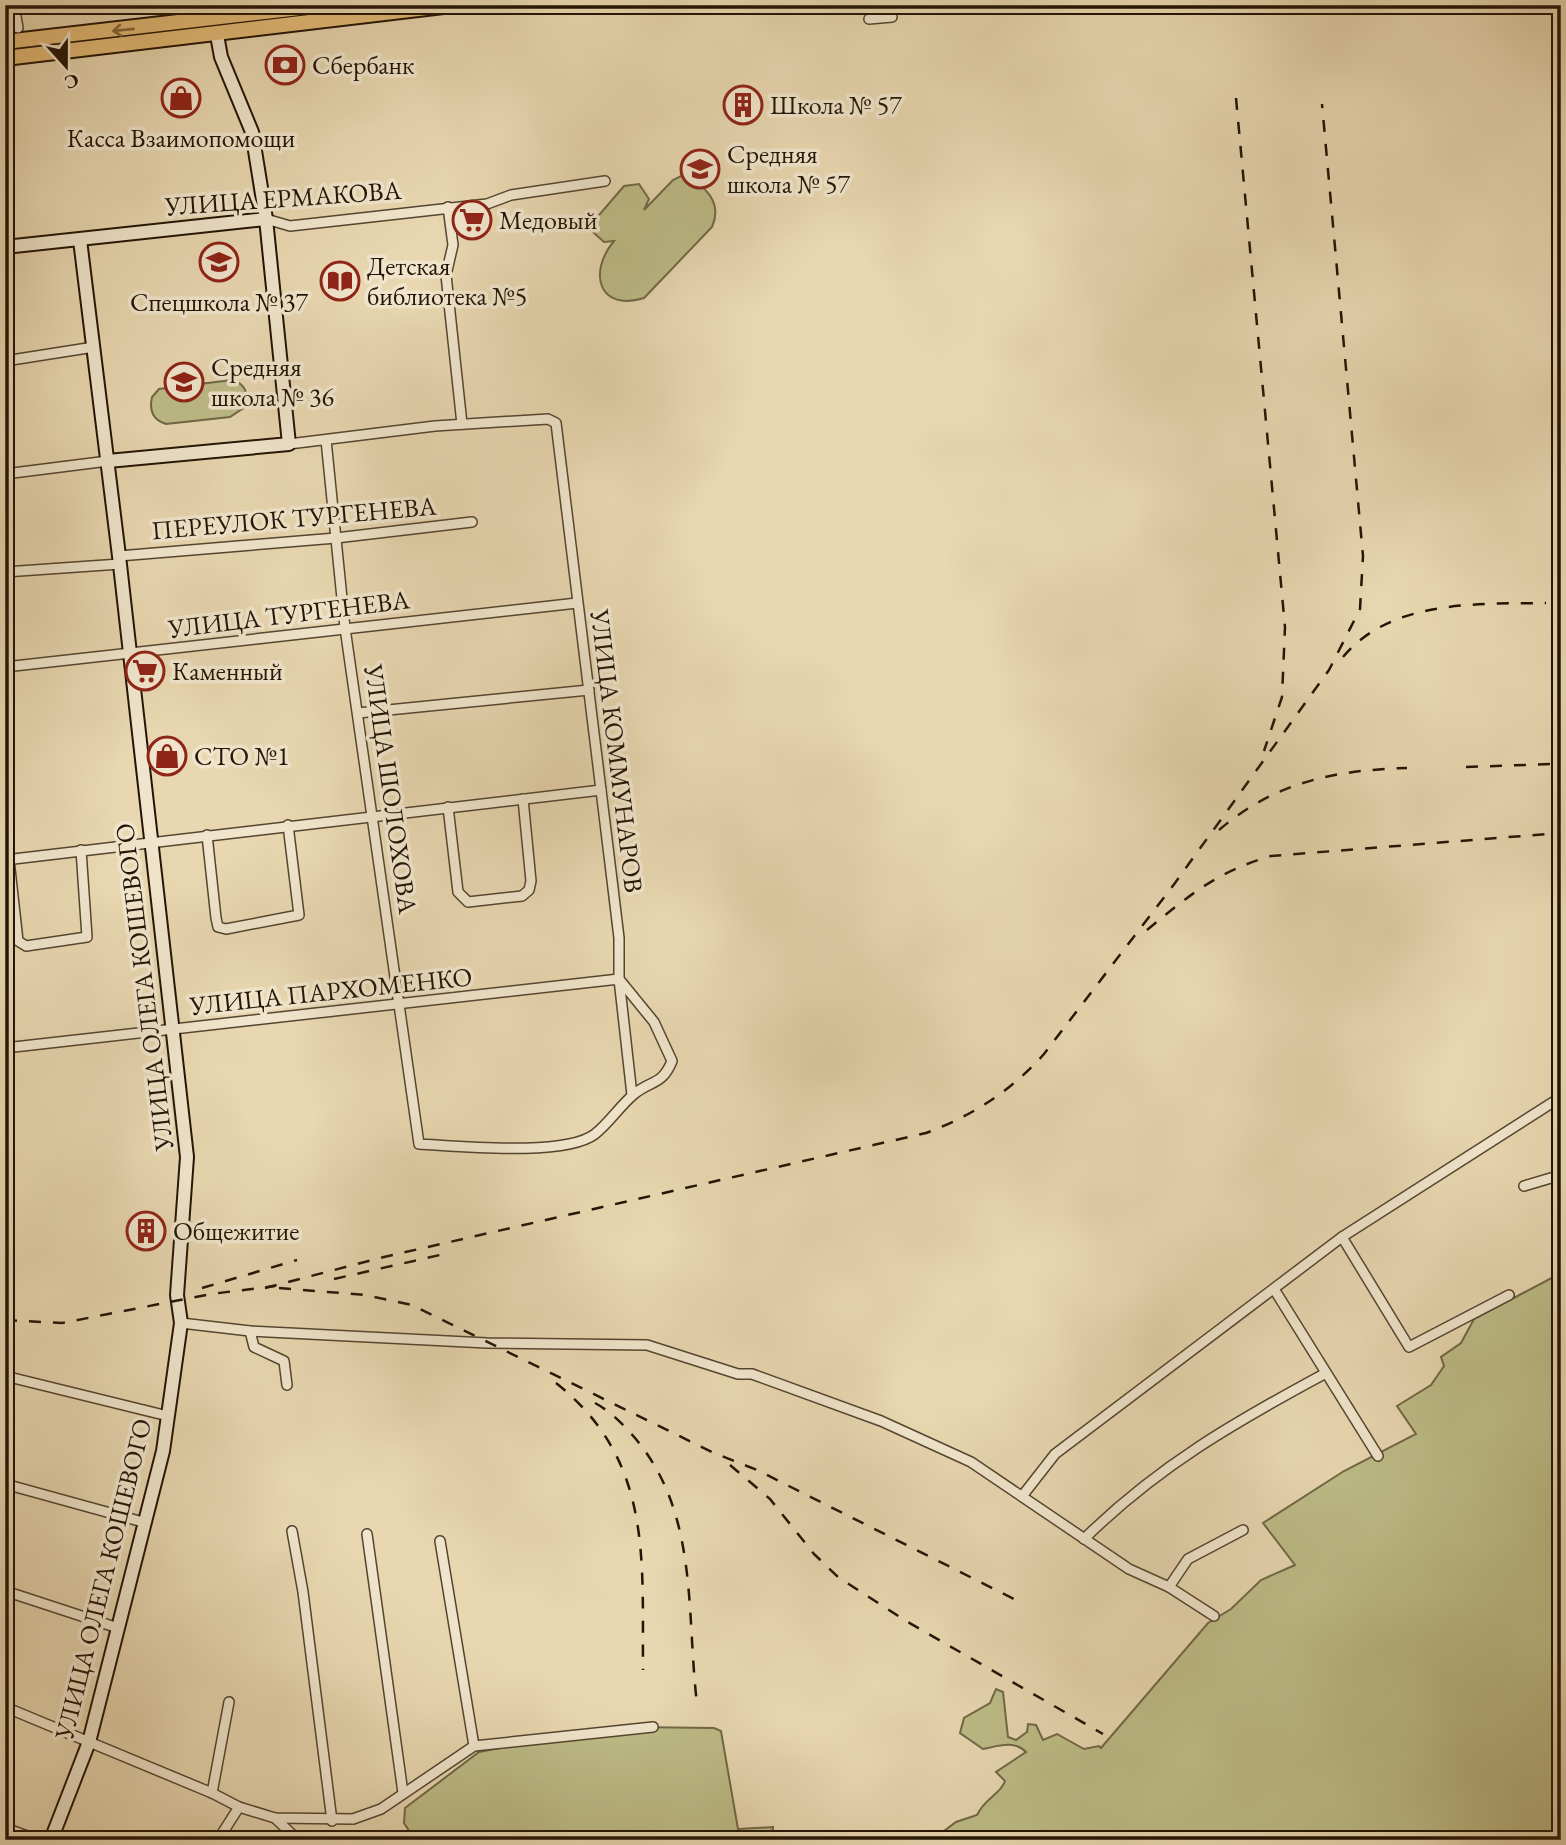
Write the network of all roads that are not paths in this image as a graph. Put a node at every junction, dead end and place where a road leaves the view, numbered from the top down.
1 (14, 5) edge
2 (326, 5) edge
3 (452, 5) edge
4 (214, 12) edge
5 (892, 17) dead end
6 (869, 19) dead end
7 (18, 28) dead end
8 (217, 35) junction
9 (5, 43) edge
10 (5, 58) edge
11 (605, 181) dead end
12 (448, 207) junction
13 (266, 219) junction
14 (80, 240) junction
15 (5, 247) edge
16 (94, 347) junction
17 (5, 361) edge
18 (462, 424) junction
19 (326, 440) junction
20 (289, 444) junction
21 (108, 461) junction
22 (5, 474) edge
23 (472, 522) dead end
24 (336, 538) junction
25 (120, 560) junction
26 (5, 572) edge
27 (577, 603) junction
28 (345, 628) junction
29 (131, 654) junction
30 (5, 667) edge
31 (589, 690) junction
32 (358, 713) junction
33 (601, 790) junction
34 (523, 799) junction
35 (448, 807) junction
36 (372, 816) junction
37 (288, 825) junction
38 (206, 835) junction
39 (150, 842) junction
40 (81, 850) junction
41 (7, 860) edge
42 (619, 979) junction
43 (398, 1005) junction
44 (172, 1029) junction
45 (5, 1048) edge
46 (632, 1095) junction
47 (1561, 1097) edge
48 (1561, 1175) edge
49 (1524, 1186) dead end
50 (1342, 1237) junction
51 (1274, 1289) junction
52 (1509, 1295) dead end
53 (181, 1323) junction
54 (250, 1331) junction
55 (1326, 1373) junction
56 (5, 1376) edge
57 (287, 1385) dead end
58 (168, 1416) junction
59 (1378, 1456) dead end
60 (5, 1484) edge
61 (1023, 1495) junction
62 (143, 1522) junction
63 (1243, 1530) dead end
64 (292, 1531) dead end
65 (367, 1534) dead end
66 (1084, 1539) junction
67 (440, 1541) dead end
68 (1169, 1587) junction
69 (5, 1591) edge
70 (1214, 1616) dead end
71 (118, 1628) junction
72 (229, 1702) dead end
73 (5, 1707) edge
74 (653, 1727) dead end
75 (89, 1742) junction
76 (474, 1746) junction
77 (212, 1793) junction
78 (403, 1793) junction
79 (239, 1807) junction
80 (275, 1818) junction
81 (332, 1821) junction
82 (5, 1828) edge
83 (38, 1840) edge
84 (51, 1840) edge
85 (218, 1840) edge
86 (298, 1840) edge

1 - 7 street
2 - 4 main road
3 - 8 main road
4 - 8 main road
4 -> 9 main road
5 - 6 street
8 - 10 main road
8 - 13 street
11 - 12 street, УЛИЦА ЕРМАКОВА
12 - 13 street, УЛИЦА ЕРМАКОВА
12 - 18 street
13 - 14 street, УЛИЦА ЕРМАКОВА
13 - 20 street
14 - 15 street, УЛИЦА ЕРМАКОВА
14 - 16 street, УЛИЦА ОЛЕГА КОШЕВОГО
16 - 17 street
16 - 21 street, УЛИЦА ОЛЕГА КОШЕВОГО
18 - 19 street
18 - 27 street, УЛИЦА КОММУНАРОВ
19 - 20 street
19 - 24 street, УЛИЦА ШОЛОХОВА
20 - 21 street
21 - 22 street
21 - 25 street, УЛИЦА ОЛЕГА КОШЕВОГО
23 - 24 street, ПЕРЕУЛОК ТУРГЕНЕВА
24 - 25 street, ПЕРЕУЛОК ТУРГЕНЕВА
24 - 28 street, УЛИЦА ШОЛОХОВА
25 - 26 street, ПЕРЕУЛОК ТУРГЕНЕВА
25 - 29 street, УЛИЦА ОЛЕГА КОШЕВОГО
27 - 28 street, УЛИЦА ТУРГЕНЕВА
27 - 31 street, УЛИЦА КОММУНАРОВ
28 - 29 street, УЛИЦА ТУРГЕНЕВА
28 - 32 street, УЛИЦА ШОЛОХОВА
29 - 30 street, УЛИЦА ТУРГЕНЕВА
29 - 39 street, УЛИЦА ОЛЕГА КОШЕВОГО
31 - 32 street
31 - 33 street, УЛИЦА КОММУНАРОВ
32 - 36 street, УЛИЦА ШОЛОХОВА
33 - 34 street
33 - 42 street, УЛИЦА КОММУНАРОВ
34 - 35 street
34 - 35 street
35 - 36 street
36 - 37 street
36 - 43 street, УЛИЦА ШОЛОХОВА
37 - 38 street
37 - 38 street
38 - 39 street
39 - 40 street
39 - 44 street, УЛИЦА ОЛЕГА КОШЕВОГО
40 - 41 street
40 - 41 street
42 - 43 street, УЛИЦА ПАРХОМЕНКО
42 - 46 street, УЛИЦА КОММУНАРОВ
42 - 46 street
43 - 44 street, УЛИЦА ПАРХОМЕНКО
43 - 46 street, УЛИЦА ШОЛОХОВА
44 - 45 street, УЛИЦА ПАРХОМЕНКО
44 - 53 street, УЛИЦА ОЛЕГА КОШЕВОГО
47 - 50 street
48 - 49 street
50 - 51 street
50 - 52 street
51 - 55 street
51 - 61 street
53 - 54 street
53 - 58 street, УЛИЦА ОЛЕГА КОШЕВОГО
54 - 57 street
54 - 61 street
55 - 59 street
55 - 66 street
56 - 58 street
58 - 62 street, УЛИЦА ОЛЕГА КОШЕВОГО
60 - 62 street
61 - 66 street
62 - 71 street, УЛИЦА ОЛЕГА КОШЕВОГО
63 - 68 street
64 - 81 street
65 - 78 street
66 - 68 street
67 - 76 street
68 - 70 street
69 - 71 street
71 - 75 street, УЛИЦА ОЛЕГА КОШЕВОГО
72 - 77 street
73 - 75 street
74 - 76 street
75 - 77 street
75 - 84 street, УЛИЦА ОЛЕГА КОШЕВОГО
76 - 78 street
77 - 79 street
78 - 81 street
79 - 80 street
79 - 85 street
80 - 81 street
80 - 86 street
82 - 83 street

